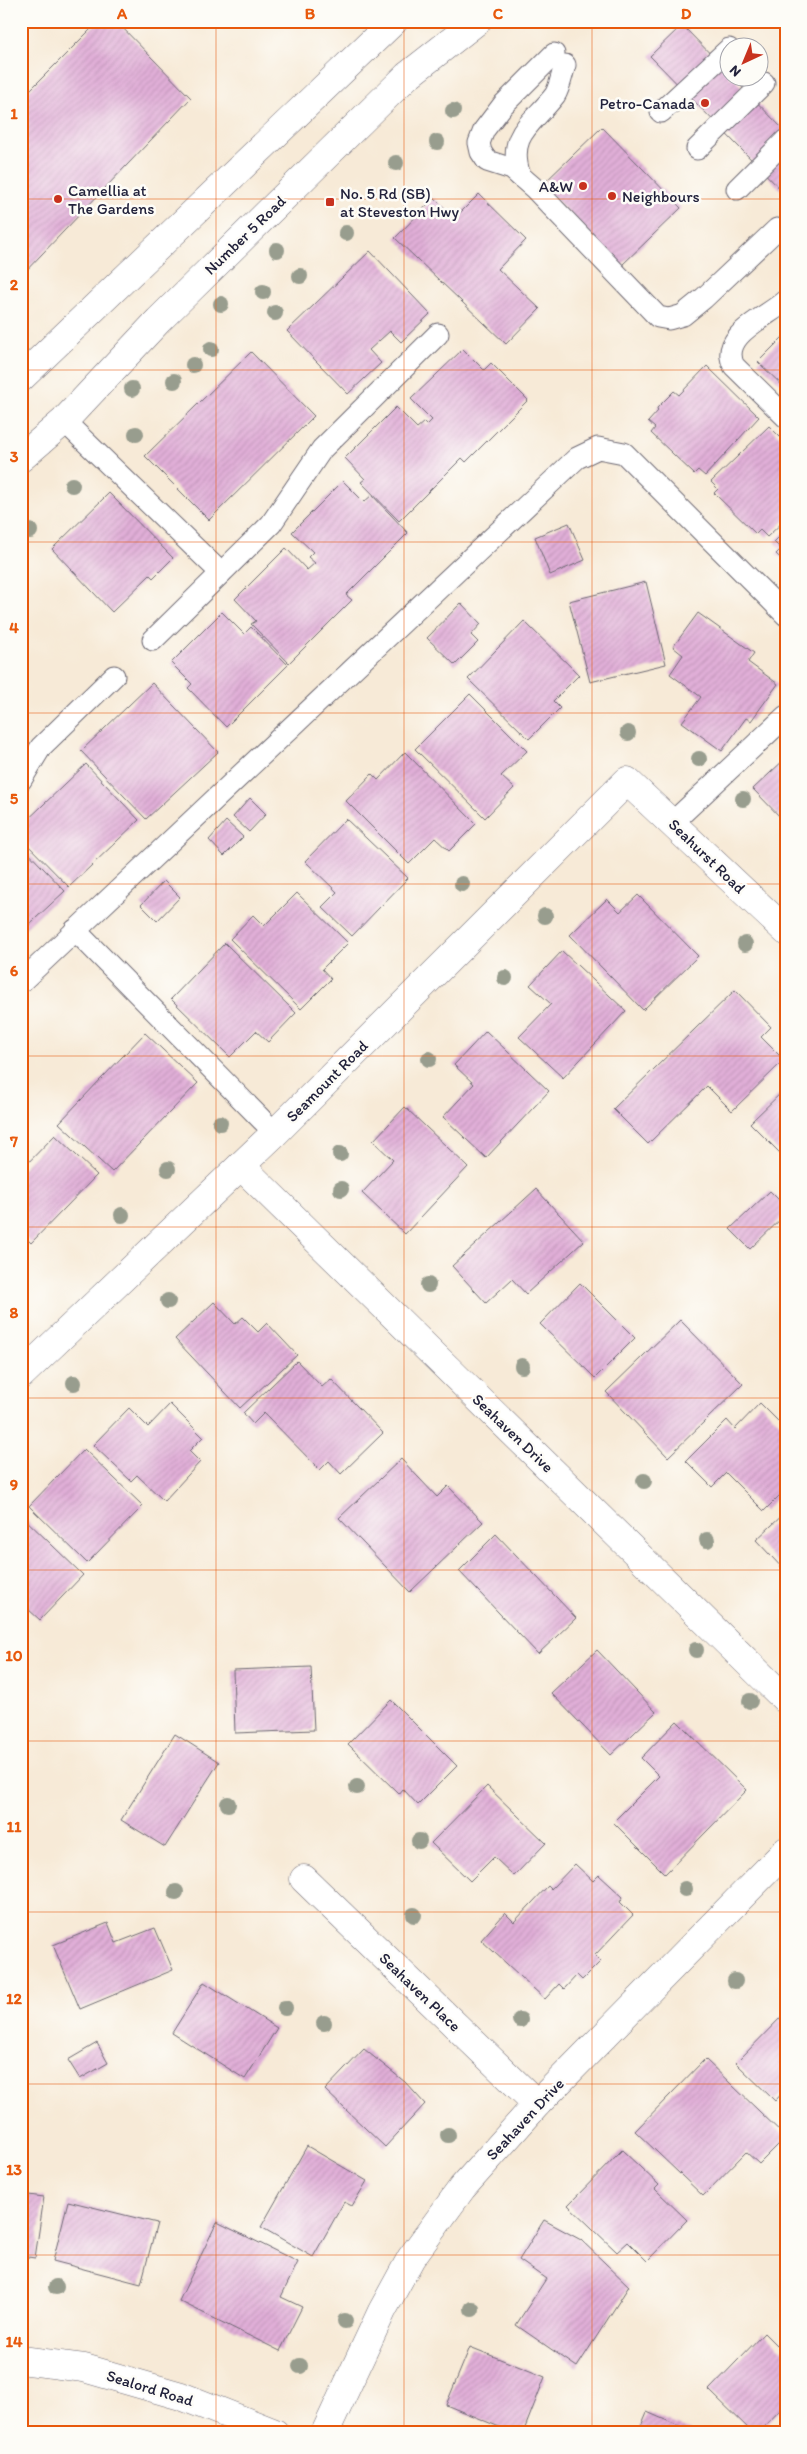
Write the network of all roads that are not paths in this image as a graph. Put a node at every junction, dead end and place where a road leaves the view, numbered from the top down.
1 (394, 21) edge
2 (478, 21) edge
3 (720, 57) edge
4 (759, 88) edge
5 (661, 112) dead end
6 (786, 140) edge
7 (697, 149) dead end
8 (520, 176) junction
9 (737, 189) dead end
10 (777, 229) dead end
11 (786, 300) edge
12 (438, 334) dead end
13 (21, 378) edge
14 (786, 417) edge
15 (64, 421) junction
16 (21, 458) edge
17 (221, 573) junction
18 (786, 614) edge
19 (153, 640) dead end
20 (114, 676) dead end
21 (786, 716) edge
22 (24, 769) edge
23 (627, 781) joint
24 (673, 822) junction
25 (75, 930) junction
26 (786, 931) edge
27 (21, 982) edge
28 (274, 1134) junction
29 (240, 1166) junction
30 (21, 1375) edge
31 (786, 1700) edge
32 (786, 1850) edge
33 (304, 1879) dead end
34 (537, 2104) junction
35 (21, 2360) edge
36 (275, 2433) edge
37 (325, 2433) edge

1 - 13 street
2 - 15 street, Number 5 Road
3 - 5 lane
4 - 7 lane
6 - 9 lane
8 - 8 lane
8 - 10 lane
11 - 14 lane
12 - 17 lane
15 - 16 street, Number 5 Road
15 - 17 lane
17 - 19 lane
18 - 25 lane
20 - 22 lane
21 - 24 lane
23 - 24 street, Seahurst Road
23 - 28 street, Seamount Road
24 - 26 street, Seahurst Road
25 - 27 lane
25 - 28 lane
28 - 29 street, Seamount Road
29 - 30 street, Seamount Road
29 - 31 street, Seahaven Drive
32 - 34 street, Seahaven Drive
33 - 34 street, Seahaven Place
34 - 37 street, Seahaven Drive
35 - 36 street, Sealord Road

